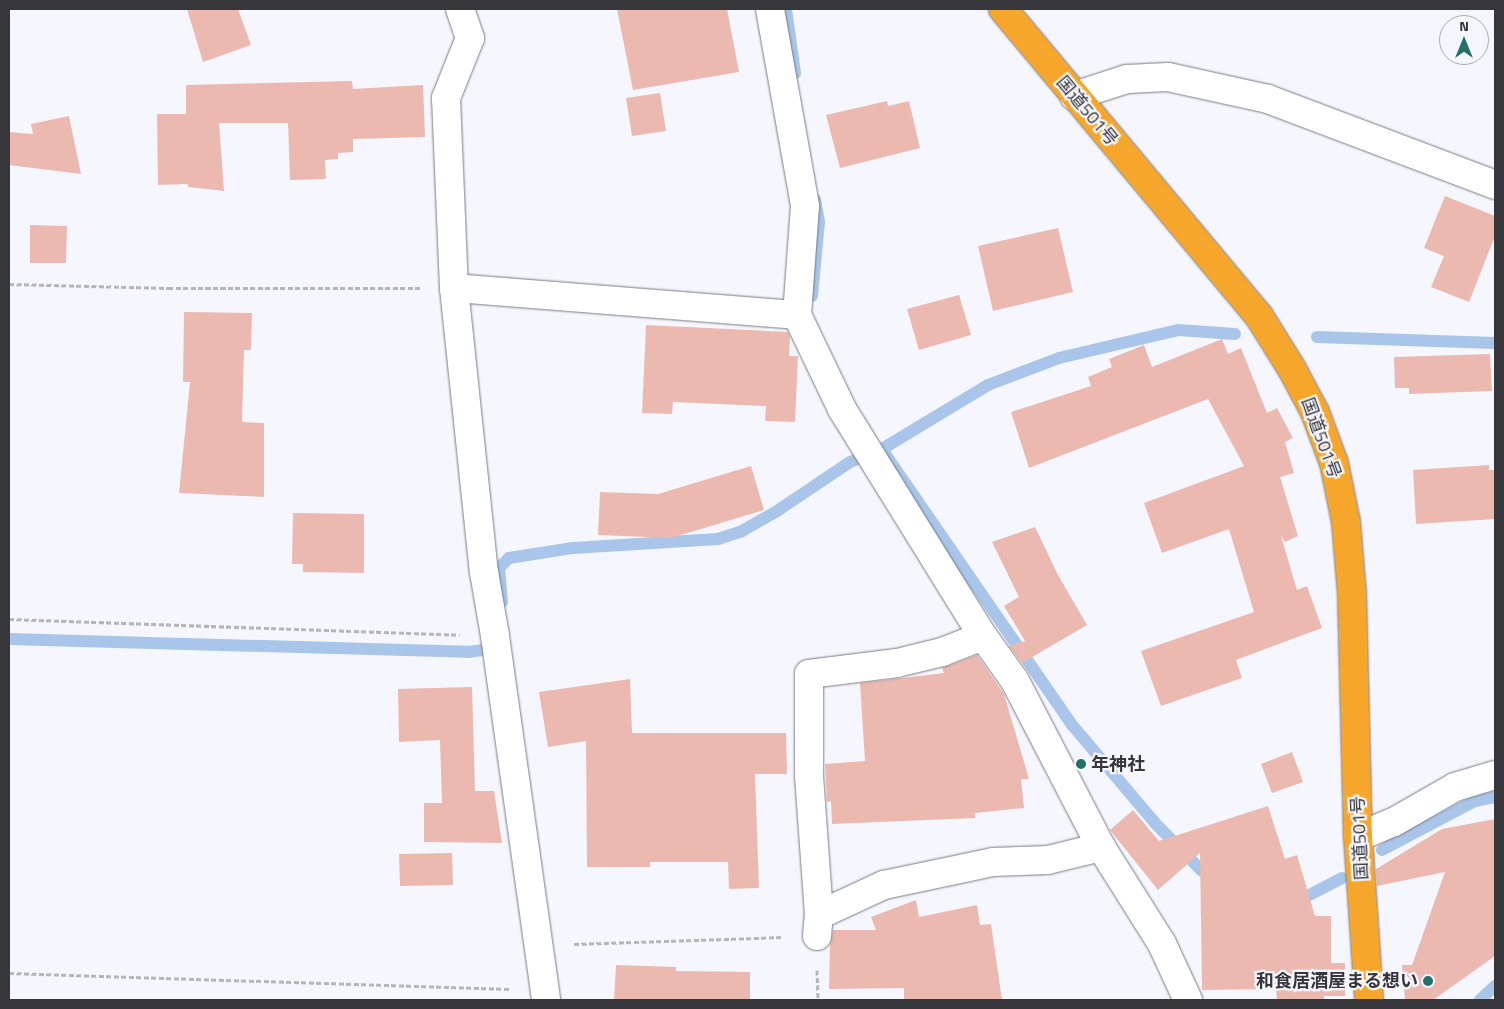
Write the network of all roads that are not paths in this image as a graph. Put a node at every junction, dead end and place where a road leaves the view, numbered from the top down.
1 (460, 9) edge
2 (770, 9) edge
3 (1003, 9) edge
4 (1074, 96) junction
5 (1495, 185) edge
6 (454, 288) junction
7 (797, 315) junction
8 (983, 636) junction
9 (1495, 775) edge
10 (1358, 837) junction
11 (1101, 847) junction
12 (545, 995) edge
13 (1188, 1000) edge
14 (1369, 1000) edge

1 - 6 street
2 - 7 street
3 - 4 highway, 国道501号
4 - 5 street
4 - 10 highway, 国道501号
6 - 7 street
6 - 12 street
7 - 8 street
8 - 11 street
8 - 11 street
9 - 10 street
10 - 14 highway, 国道501号
11 - 13 street

